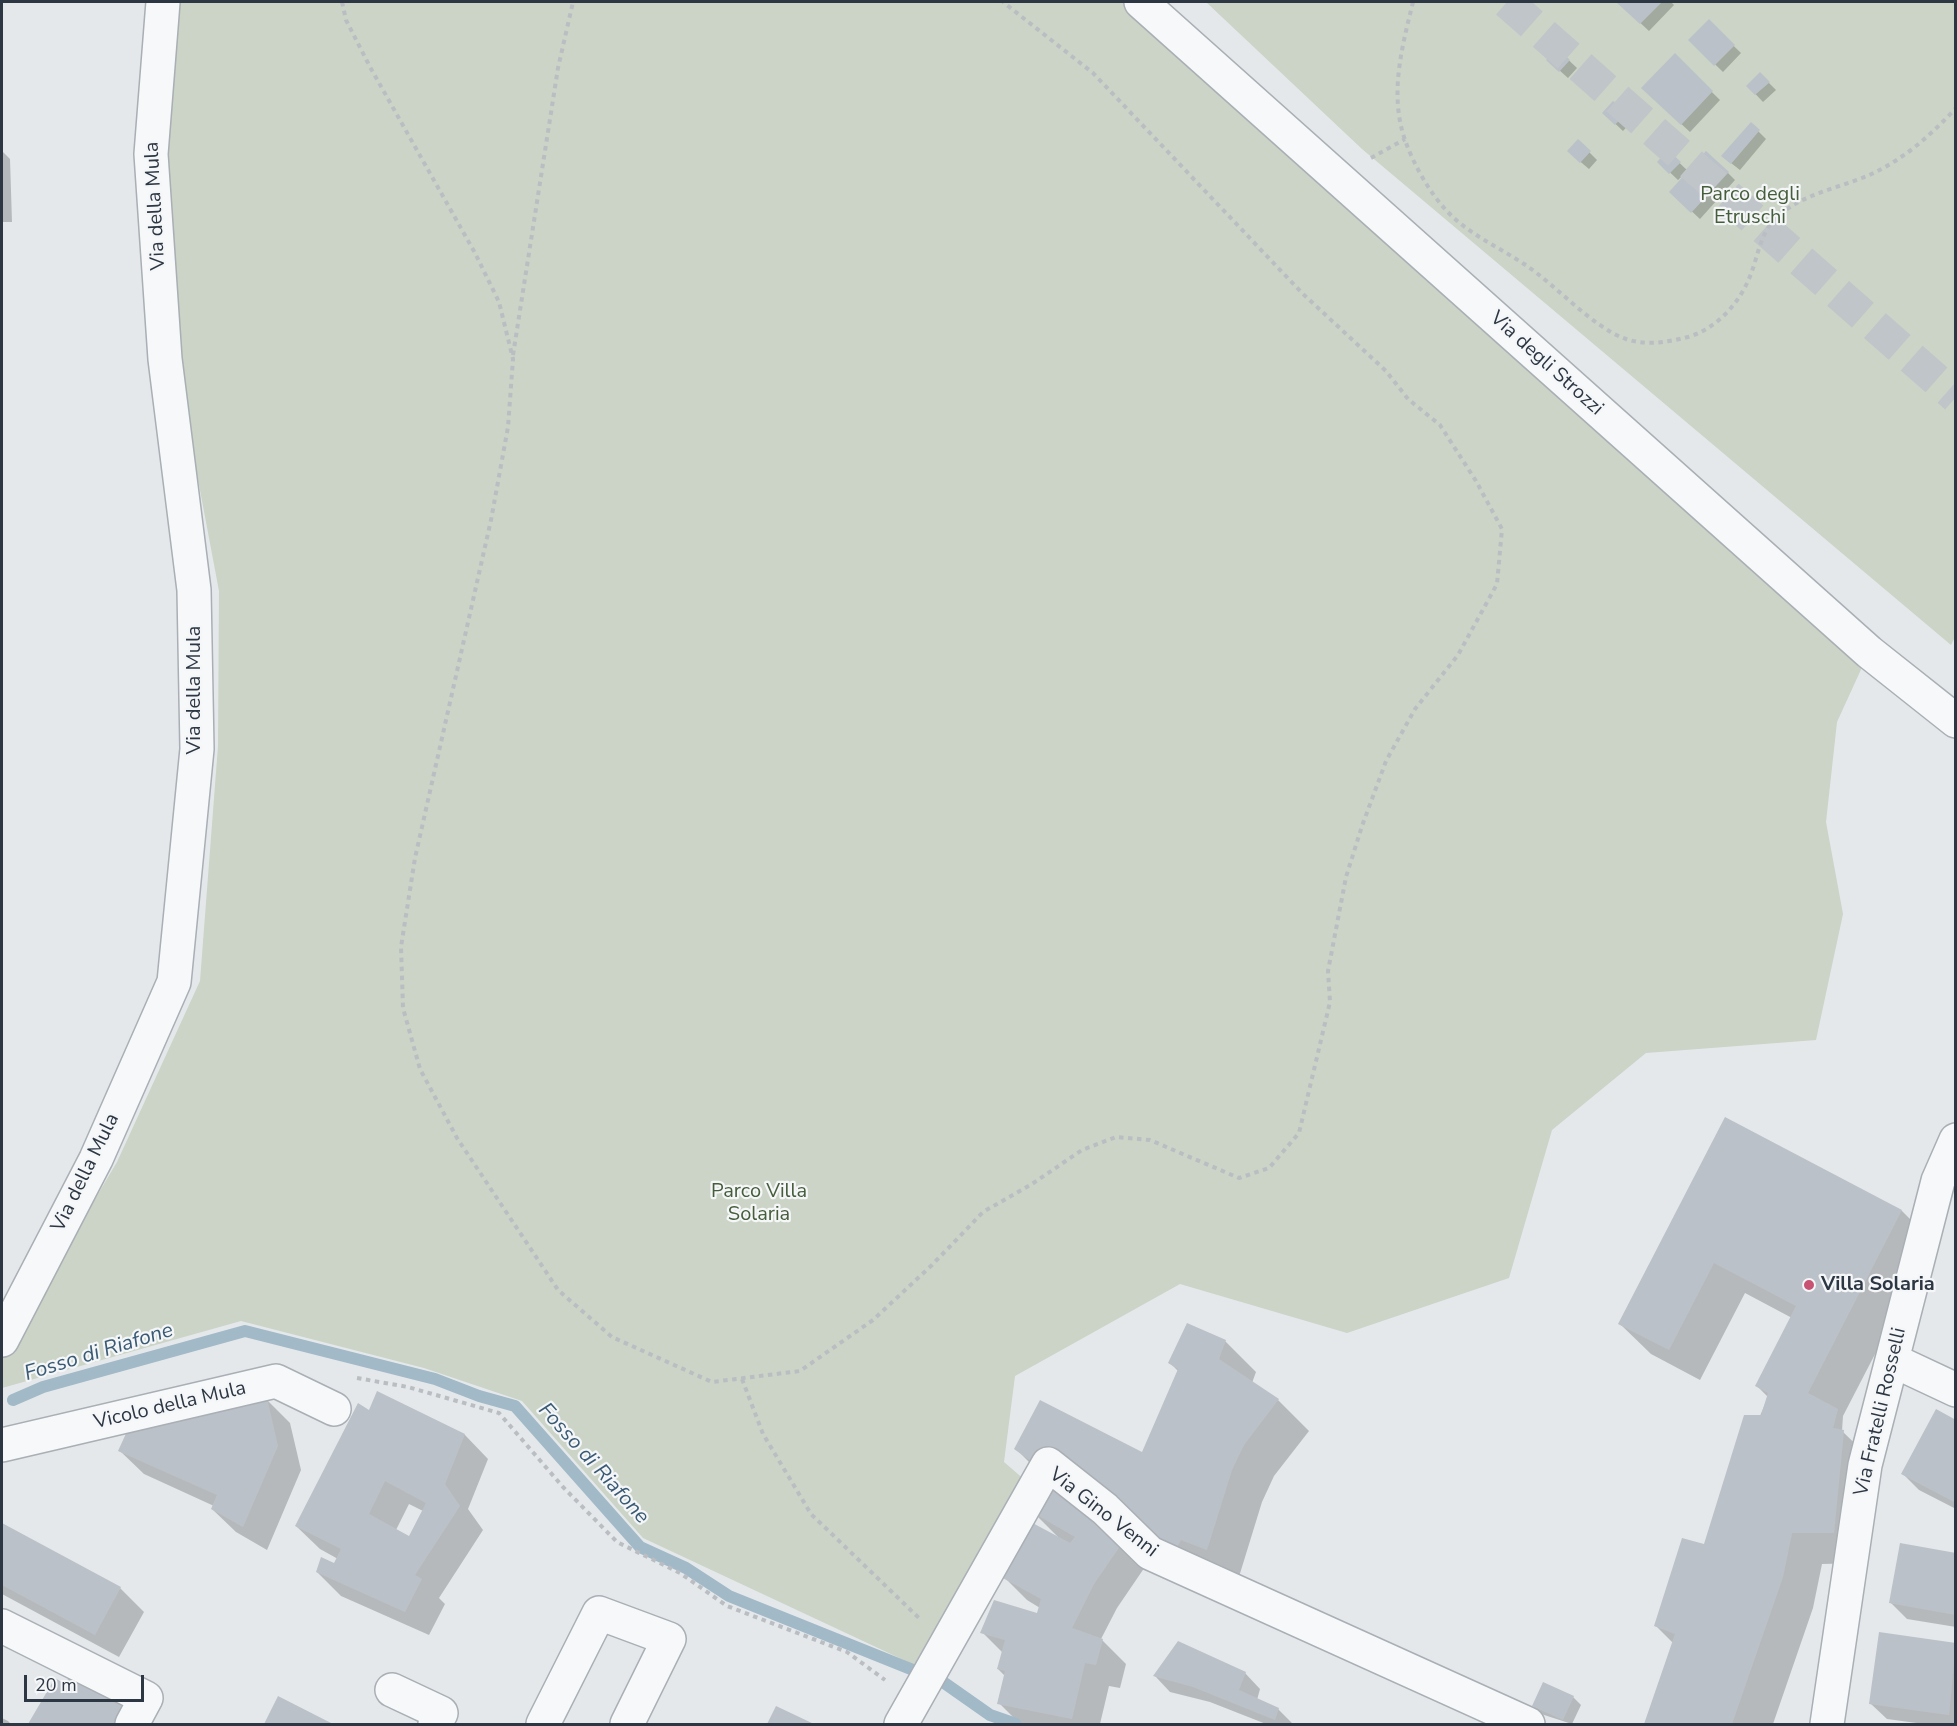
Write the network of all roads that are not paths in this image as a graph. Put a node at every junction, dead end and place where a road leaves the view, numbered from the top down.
1 (163, 2) edge
2 (1141, 2) edge
3 (1956, 721) edge
4 (1956, 1140) edge
5 (2, 1340) edge
6 (1892, 1360) junction
7 (1956, 1390) edge
8 (334, 1409) dead end
9 (2, 1445) edge
10 (2, 1626) edge
11 (392, 1690) dead end
12 (907, 1712) edge
13 (132, 1725) edge
14 (435, 1725) edge
15 (543, 1725) edge
16 (627, 1725) edge
17 (1528, 1725) edge
18 (1827, 1725) edge

1 - 5 street, Via della Mula
2 - 3 street, Via degli Strozzi
4 - 6 street, Via Fratelli Rosselli
6 - 7 street
6 - 18 street, Via Fratelli Rosselli
8 - 9 street, Vicolo della Mula
10 - 13 street
11 - 14 street
12 - 17 street, Via Gino Venni
15 - 16 street

